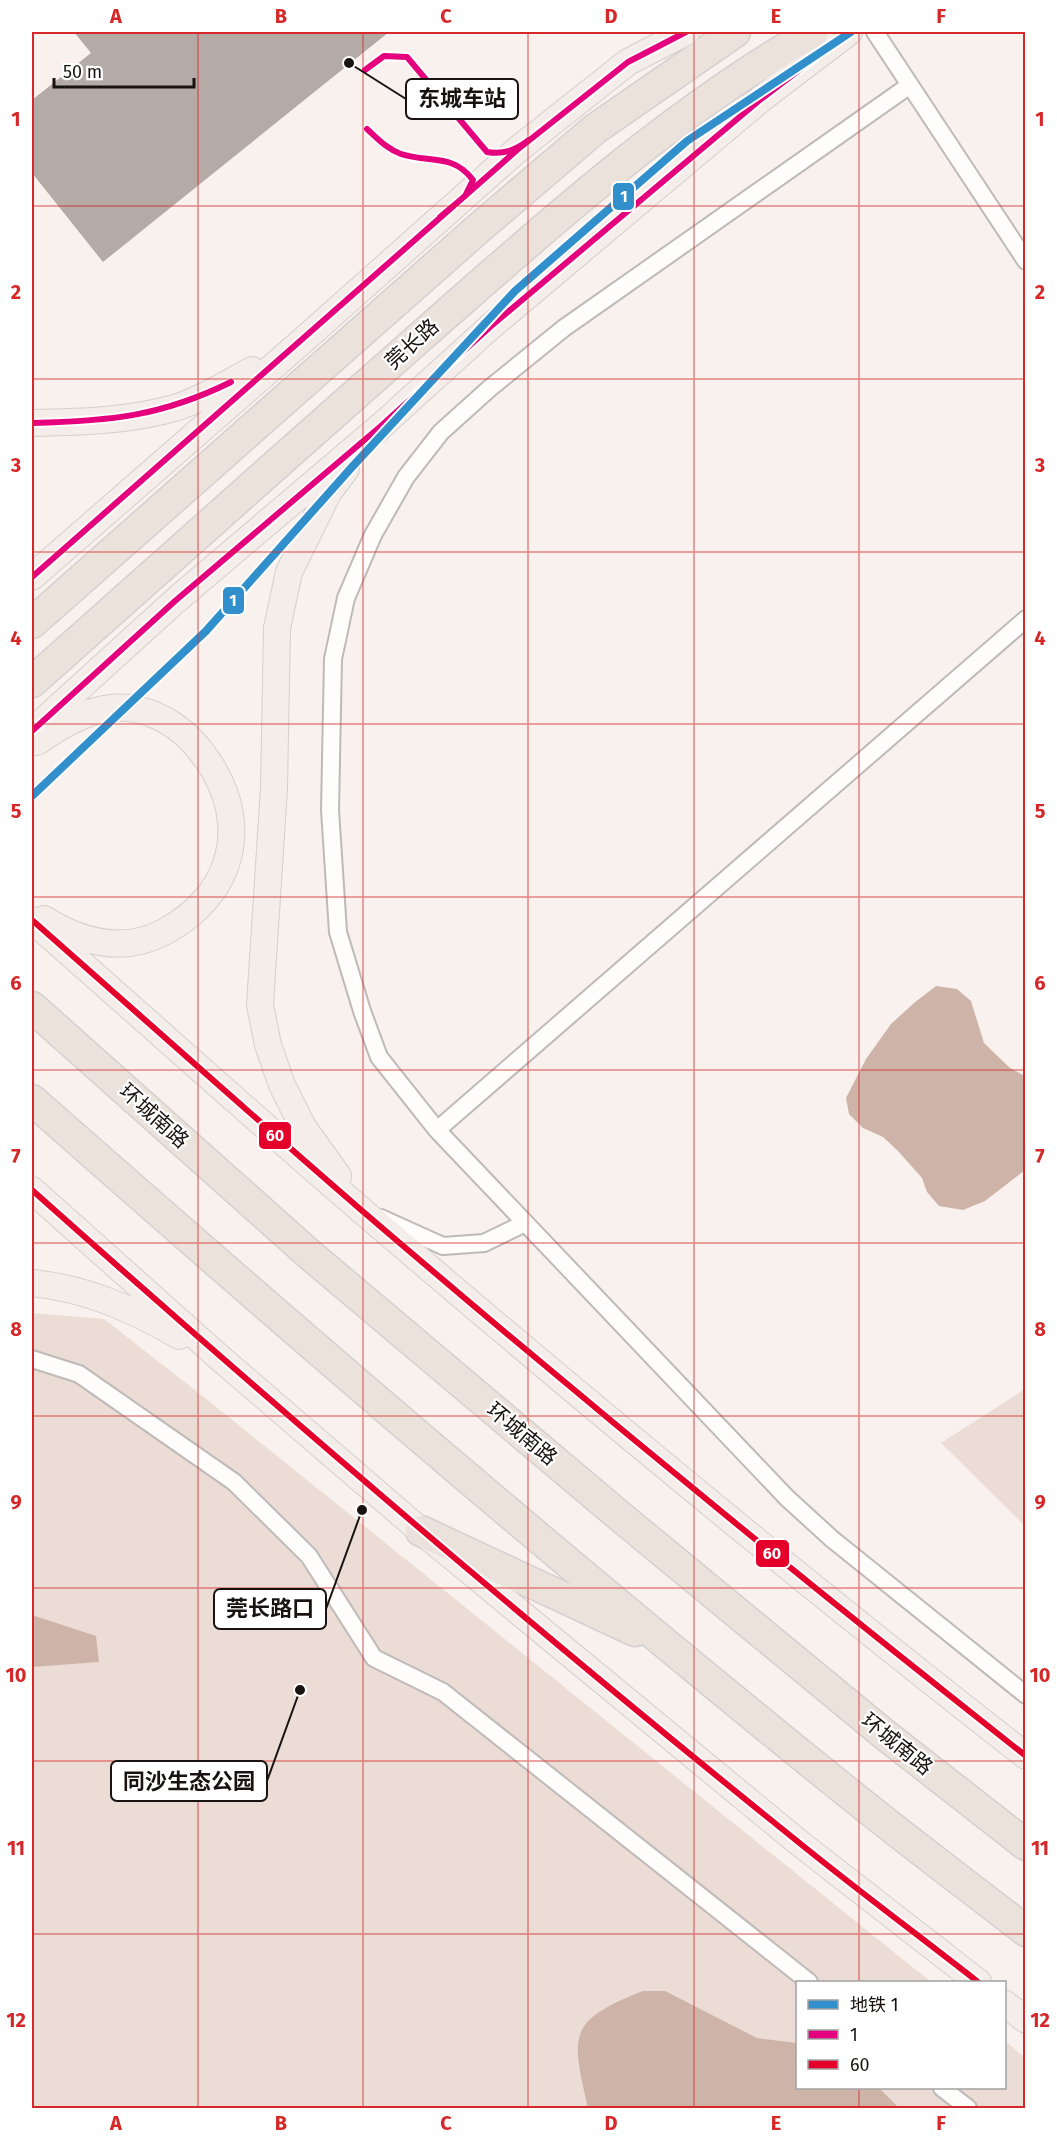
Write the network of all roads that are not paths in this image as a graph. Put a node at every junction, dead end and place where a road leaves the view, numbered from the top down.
1 (686, 32) edge
2 (735, 32) edge
3 (813, 32) edge
4 (849, 32) edge
5 (875, 32) edge
6 (910, 86) junction
7 (1026, 261) edge
8 (300, 343) junction
9 (32, 423) edge
10 (381, 426) junction
11 (32, 577) edge
12 (1026, 619) edge
13 (32, 623) edge
14 (32, 682) edge
15 (32, 731) edge
16 (32, 745) edge
17 (32, 911) edge
18 (32, 920) edge
19 (32, 1007) edge
20 (32, 1100) edge
21 (437, 1130) junction
22 (32, 1190) edge
23 (360, 1209) junction
24 (525, 1223) junction
25 (32, 1283) edge
26 (220, 1358) junction
27 (32, 1359) edge
28 (420, 1531) junction
29 (673, 1648) junction
30 (1026, 1695) edge
31 (1026, 1756) edge
32 (1026, 1845) edge
33 (1026, 1931) edge
34 (806, 1981) edge
35 (975, 1981) edge
36 (1006, 2004) edge
37 (1026, 2020) edge
38 (943, 2089) edge
39 (968, 2109) edge

1 - 8 main road
2 - 13 highway, 莞长路
3 - 14 highway, 莞长路
4 - 10 main road
5 - 6 street
6 - 7 street
6 - 21 street
8 - 9 main road
8 - 11 main road
10 - 15 main road
10 - 23 main road
12 - 21 street
16 - 17 main road
18 - 23 main road
19 - 32 highway, 环城南路
20 - 29 highway
21 - 24 street
22 - 26 main road
23 - 24 street
23 - 31 main road
24 - 30 street
25 - 26 main road
26 - 28 main road
27 - 34 street
28 - 29 highway
28 - 35 main road
29 - 33 highway
36 - 37 main road
38 - 39 street

